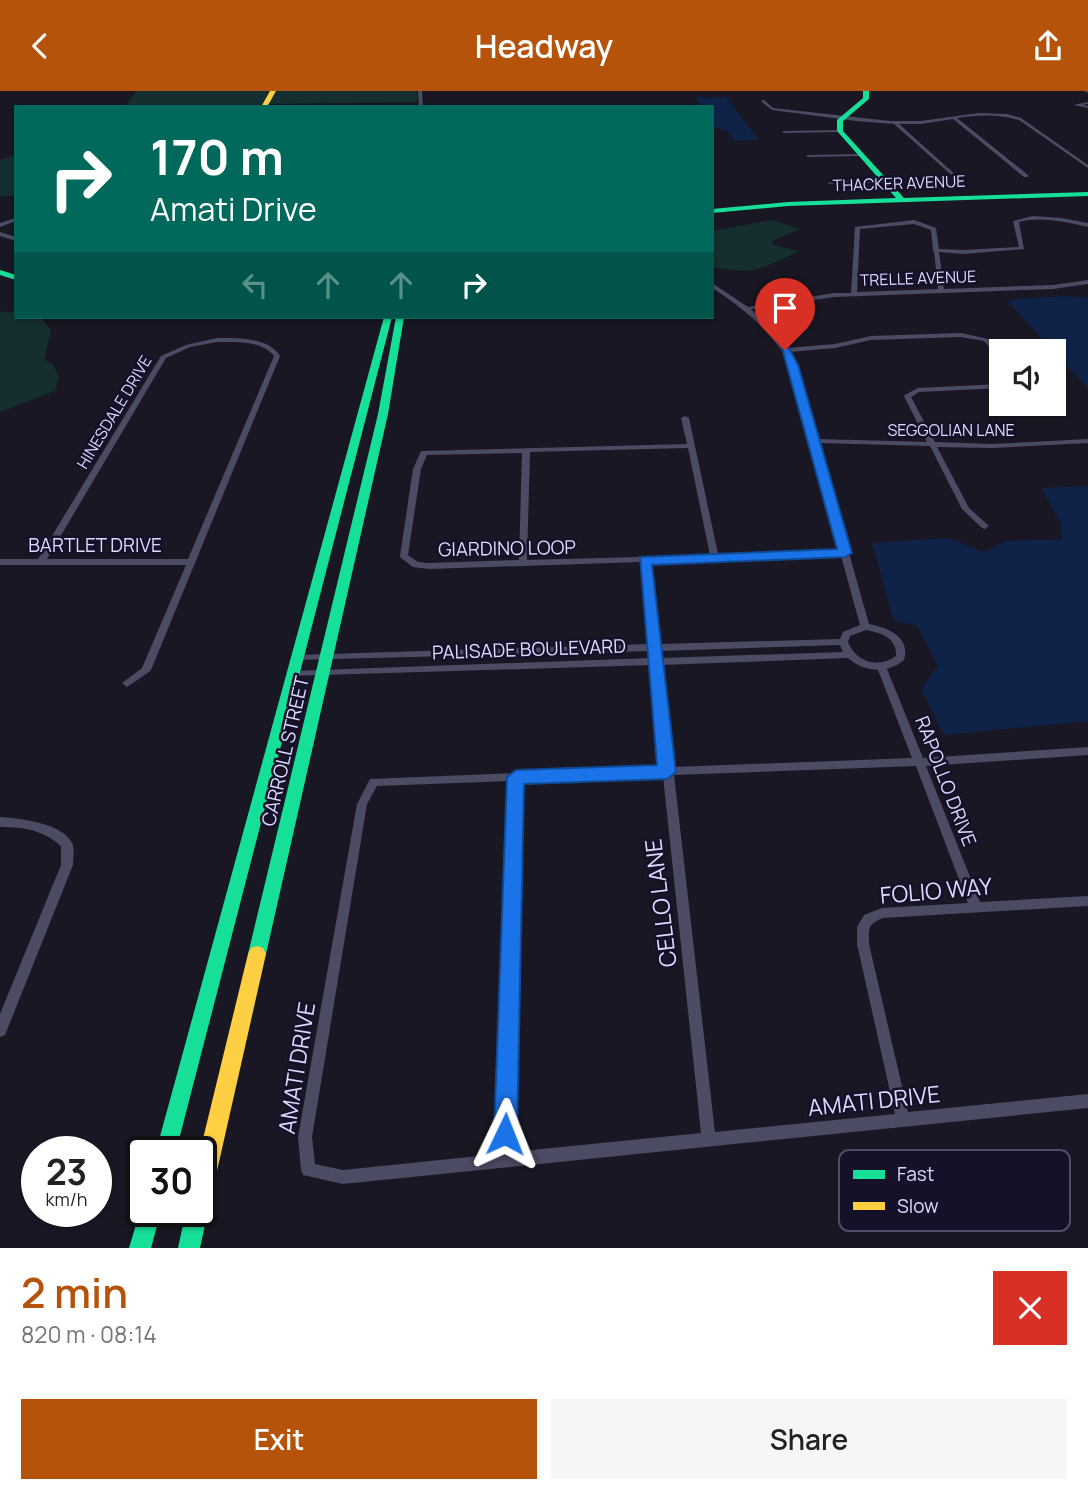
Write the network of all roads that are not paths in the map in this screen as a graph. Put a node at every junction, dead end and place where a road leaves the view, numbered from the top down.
1 (866, 91) edge
2 (762, 101) dead end
3 (954, 118) junction
4 (895, 123) junction
5 (842, 124) junction
6 (784, 132) dead end
7 (859, 155) junction
8 (808, 156) dead end
9 (1088, 167) edge
10 (1026, 176) dead end
11 (956, 178) dead end
12 (884, 181) junction
13 (830, 183) dead end
14 (1088, 194) edge
15 (902, 200) junction
16 (714, 211) edge
17 (1088, 225) edge
18 (935, 250) junction
19 (1088, 282) edge
20 (714, 286) edge
21 (942, 291) junction
22 (854, 294) junction
23 (749, 308) junction
24 (388, 319) edge
25 (400, 319) edge
26 (989, 343) edge
27 (382, 345) junction
28 (785, 350) junction
29 (989, 387) edge
30 (383, 414) junction
31 (685, 418) dead end
32 (814, 441) junction
33 (1088, 442) edge
34 (692, 446) junction
35 (933, 446) junction
36 (526, 450) junction
37 (985, 526) dead end
38 (845, 553) junction
39 (715, 558) junction
40 (645, 560) junction
41 (0, 562) edge
42 (41, 562) junction
43 (190, 562) junction
44 (523, 563) junction
45 (866, 627) junction
46 (843, 642) junction
47 (655, 647) junction
48 (850, 656) junction
49 (326, 657) junction
50 (297, 658) junction
51 (656, 661) junction
52 (882, 667) junction
53 (293, 674) junction
54 (322, 674) junction
55 (127, 683) dead end
56 (1088, 751) edge
57 (921, 762) junction
58 (667, 772) junction
59 (516, 777) junction
60 (0, 822) edge
61 (1088, 901) edge
62 (976, 907) junction
63 (0, 1030) edge
64 (1088, 1101) edge
65 (903, 1119) junction
66 (170, 1136) edge
67 (214, 1136) edge
68 (709, 1139) junction
69 (505, 1161) junction
70 (146, 1227) edge
71 (193, 1227) edge
72 (140, 1248) edge
73 (188, 1248) edge

1 - 5 main road
2 - 5 street
3 - 4 street
3 - 9 street
3 - 10 street
4 - 5 street
4 - 11 street
5 - 6 street
5 - 7 main road
7 - 8 street
7 - 12 main road
12 - 13 street
12 - 15 main road
14 - 15 main road, THACKER AVENUE
15 - 16 main road, THACKER AVENUE
17 - 18 street
18 - 21 street
18 - 22 street
19 - 21 street, TRELLE AVENUE
20 - 23 street
21 - 22 street, TRELLE AVENUE
22 - 23 street, TRELLE AVENUE
23 - 28 street
24 - 27 main road, CARROLL STREET
25 - 30 main road, CARROLL STREET
26 - 28 street
27 - 30 main road
27 - 50 main road, CARROLL STREET
28 - 32 street
29 - 35 street
30 - 49 main road, CARROLL STREET
31 - 34 street
32 - 35 street, SEGGOLIAN LANE
32 - 38 street
33 - 35 street, SEGGOLIAN LANE
34 - 36 street, GIARDINO LOOP
34 - 39 street
35 - 37 street
36 - 44 street
36 - 44 street, GIARDINO LOOP
38 - 39 street, GIARDINO LOOP
38 - 45 street
39 - 40 street, GIARDINO LOOP
40 - 44 street, GIARDINO LOOP
40 - 47 street, CELLO LANE
41 - 42 street, BARTLET DRIVE
42 - 43 street, BARTLET DRIVE
42 - 43 street, HINESDALE DRIVE
43 - 55 street
45 - 46 street
45 - 52 street
46 - 47 street, PALISADE BOULEVARD
46 - 48 street
47 - 49 street, PALISADE BOULEVARD
47 - 51 street, CELLO LANE
48 - 51 street, PALISADE BOULEVARD
48 - 52 street
49 - 50 street, PALISADE BOULEVARD
49 - 54 main road, CARROLL STREET
50 - 53 main road, CARROLL STREET
51 - 54 street, PALISADE BOULEVARD
51 - 58 street, CELLO LANE
52 - 57 street, RAPOLLO DRIVE
53 - 54 street, PALISADE BOULEVARD
53 - 66 main road, CARROLL STREET
54 - 67 main road, CARROLL STREET
56 - 57 street, AMATI DRIVE
57 - 58 street, AMATI DRIVE
57 - 62 street, RAPOLLO DRIVE
58 - 59 street, AMATI DRIVE
58 - 68 street, CELLO LANE
59 - 69 street
59 - 69 street, AMATI DRIVE
60 - 63 street
61 - 62 street, FOLIO WAY
62 - 65 street, FOLIO WAY
64 - 65 street, AMATI DRIVE
65 - 68 street, AMATI DRIVE
68 - 69 street, AMATI DRIVE
70 - 72 main road
71 - 73 main road

